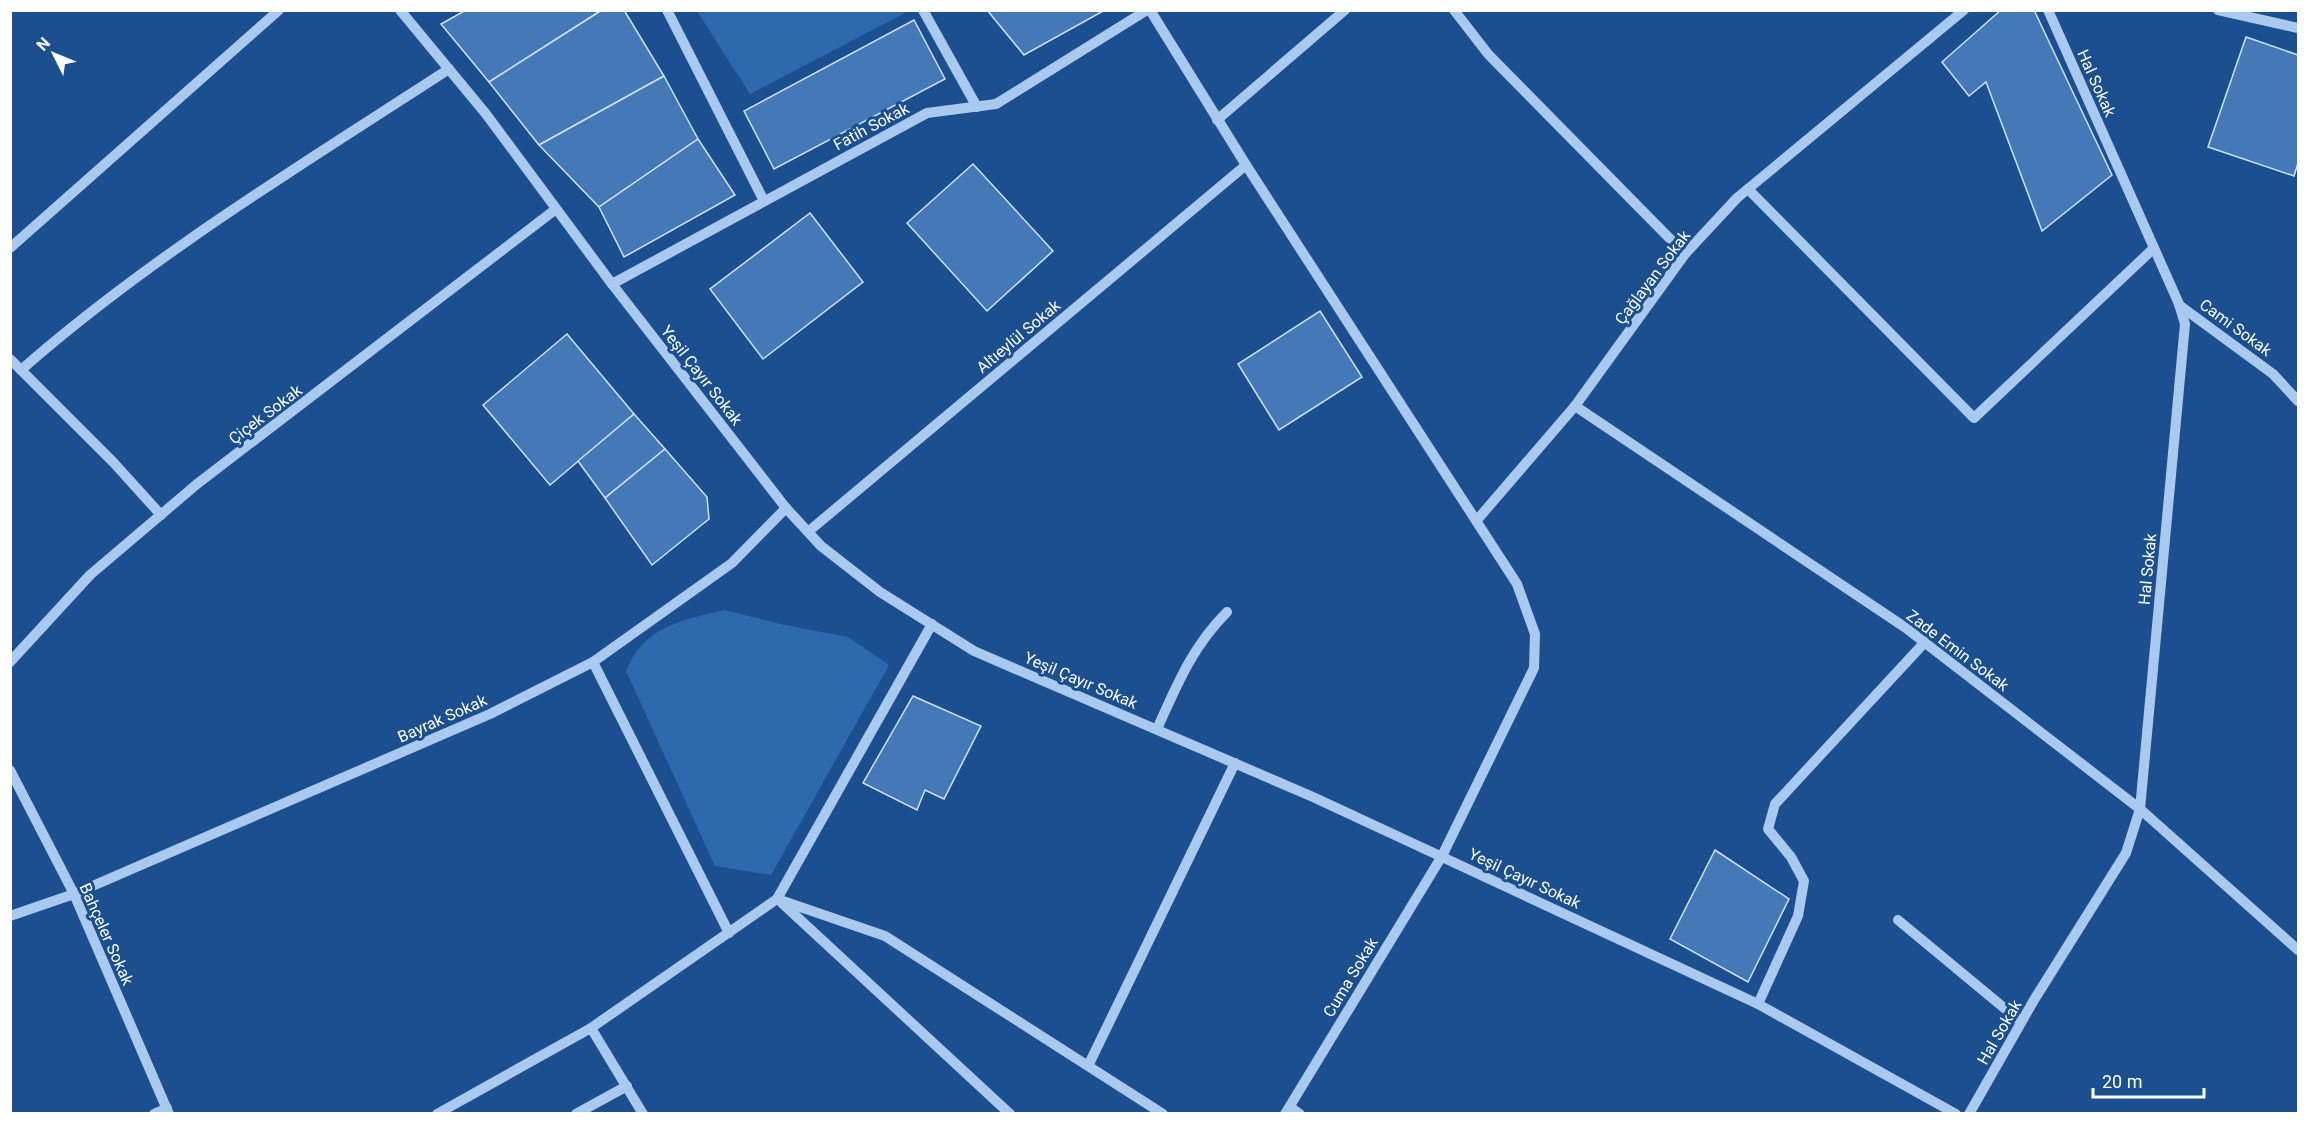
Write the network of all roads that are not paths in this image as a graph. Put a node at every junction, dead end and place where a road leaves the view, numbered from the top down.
1 (279, 10) edge
2 (400, 10) edge
3 (667, 10) edge
4 (923, 10) edge
5 (1149, 10) edge
6 (1345, 10) edge
7 (1454, 10) edge
8 (1964, 10) edge
9 (2048, 10) edge
10 (2218, 10) edge
11 (2298, 28) edge
12 (449, 69) junction
13 (978, 107) junction
14 (1217, 120) junction
15 (1246, 165) junction
16 (1748, 189) junction
17 (764, 201) junction
18 (556, 208) junction
19 (10, 248) edge
20 (2154, 248) junction
21 (1685, 254) junction
22 (612, 285) junction
23 (2179, 304) junction
24 (10, 359) edge
25 (21, 370) junction
26 (2298, 401) edge
27 (1575, 406) junction
28 (786, 508) junction
29 (161, 515) junction
30 (1477, 520) junction
31 (809, 531) junction
32 (1227, 612) dead end
33 (932, 624) junction
34 (1925, 642) junction
35 (10, 662) edge
36 (593, 662) junction
37 (1156, 729) junction
38 (1234, 763) junction
39 (10, 770) edge
40 (2140, 809) junction
41 (1442, 856) junction
42 (74, 894) junction
43 (777, 899) junction
44 (10, 916) edge
45 (1898, 920) dead end
46 (729, 933) junction
47 (2298, 950) edge
48 (1758, 1004) junction
49 (2021, 1022) junction
50 (591, 1028) junction
51 (1089, 1064) junction
52 (627, 1086) junction
53 (1287, 1110) edge
54 (168, 1111) edge
55 (154, 1113) edge
56 (437, 1113) edge
57 (576, 1113) edge
58 (643, 1113) edge
59 (1010, 1113) edge
60 (1163, 1113) edge
61 (1300, 1113) edge
62 (1956, 1113) edge
63 (1969, 1113) edge

1 - 19 street
2 - 12 street, Yeşil Çayır Sokak
3 - 17 street
4 - 13 street
5 - 13 street, Fatih Sokak
5 - 14 street, Cuma Sokak
6 - 14 street
7 - 21 street
8 - 16 street, Çağlayan Sokak
9 - 20 street, Hal Sokak
10 - 11 street
12 - 18 street, Yeşil Çayır Sokak
12 - 25 street
13 - 17 street, Fatih Sokak
14 - 15 street, Cuma Sokak
15 - 30 street, Cuma Sokak
15 - 31 street, Altıeylül Sokak
16 - 20 street
16 - 21 street, Çağlayan Sokak
17 - 22 street, Fatih Sokak
18 - 22 street, Yeşil Çayır Sokak
18 - 29 street, Çiçek Sokak
20 - 23 street, Hal Sokak
21 - 27 street, Çağlayan Sokak
22 - 28 street, Yeşil Çayır Sokak
23 - 26 street, Cami Sokak
23 - 40 street, Hal Sokak
24 - 25 street
25 - 29 street
27 - 30 street, Çağlayan Sokak
27 - 34 street, Zade Emin Sokak
28 - 31 street, Yeşil Çayır Sokak
28 - 36 street, Bayrak Sokak
29 - 35 street, Çiçek Sokak
30 - 41 street, Cuma Sokak
31 - 33 street, Yeşil Çayır Sokak
32 - 37 street
33 - 37 street, Yeşil Çayır Sokak
33 - 43 street
34 - 40 street, Zade Emin Sokak
34 - 48 street
36 - 42 street, Bayrak Sokak
36 - 46 street
37 - 38 street, Yeşil Çayır Sokak
38 - 41 street, Yeşil Çayır Sokak
38 - 51 street
39 - 42 street, Bahçeler Sokak
40 - 47 street, Zade Emin Sokak
40 - 49 street, Hal Sokak
41 - 48 street, Yeşil Çayır Sokak
41 - 53 street, Cuma Sokak
42 - 44 street, Bayrak Sokak
42 - 54 street, Bahçeler Sokak
43 - 46 street
43 - 51 street
43 - 59 street
45 - 49 street
46 - 50 street
48 - 62 street, Yeşil Çayır Sokak
49 - 63 street, Hal Sokak
50 - 52 street
50 - 56 street
51 - 60 street
52 - 57 street
52 - 58 street
53 - 61 street
54 - 55 street

